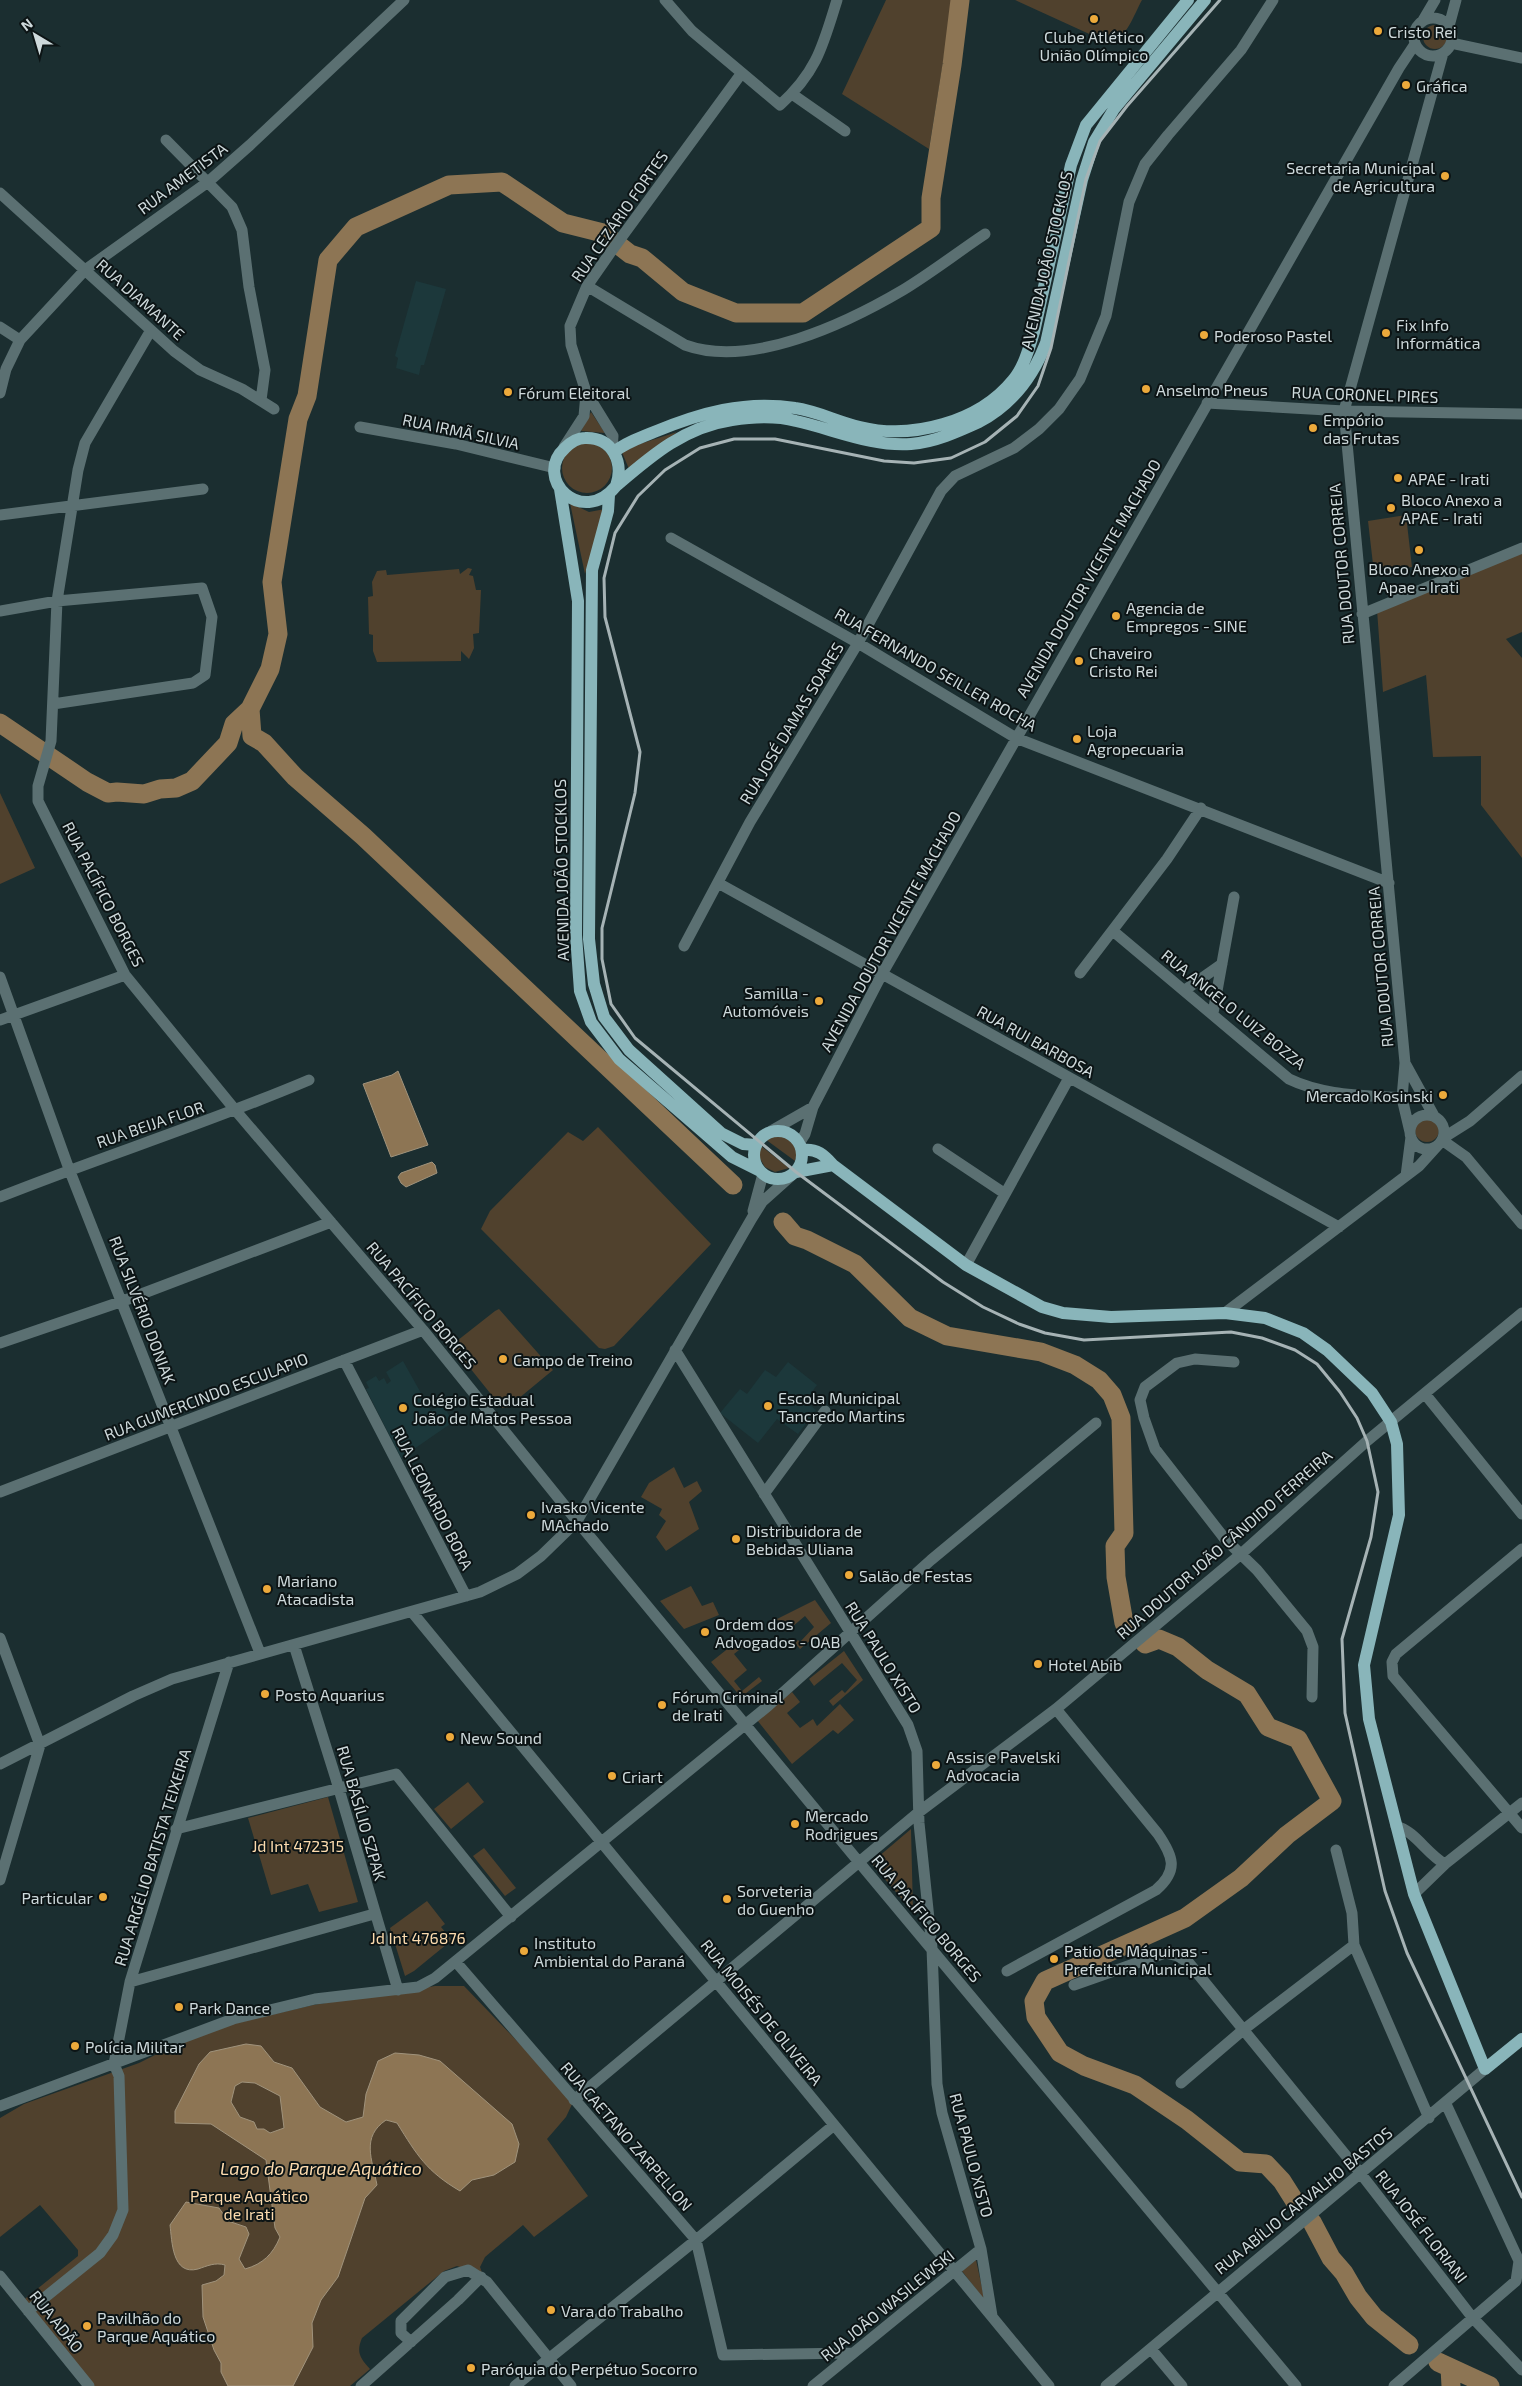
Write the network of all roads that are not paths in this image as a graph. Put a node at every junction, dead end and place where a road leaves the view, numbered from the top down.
1 (404, 0) edge
2 (666, 0) edge
3 (837, 0) edge
4 (1188, 0) edge
5 (1205, 0) edge
6 (1273, 0) edge
7 (1435, 0) edge
8 (1456, 0) edge
9 (1422, 22) junction
10 (1448, 26) junction
11 (1451, 44) junction
12 (1417, 47) junction
13 (1443, 53) junction
14 (1430, 56) junction
15 (1522, 58) edge
16 (1437, 73) junction
17 (741, 74) junction
18 (792, 94) junction
19 (845, 131) dead end
20 (166, 140) dead end
21 (208, 182) junction
22 (0, 193) edge
23 (985, 234) dead end
24 (85, 270) junction
25 (587, 286) junction
26 (0, 327) edge
27 (151, 330) junction
28 (20, 340) junction
29 (586, 392) junction
30 (0, 393) edge
31 (261, 400) junction
32 (1207, 403) junction
33 (274, 409) dead end
34 (1344, 411) junction
35 (1522, 414) edge
36 (360, 427) dead end
37 (561, 451) junction
38 (613, 451) junction
39 (555, 468) junction
40 (202, 488) dead end
41 (560, 489) junction
42 (612, 490) junction
43 (72, 505) junction
44 (0, 514) edge
45 (672, 538) dead end
46 (1522, 548) edge
47 (57, 601) junction
48 (0, 611) edge
49 (1362, 614) junction
50 (858, 643) junction
51 (53, 704) junction
52 (1016, 738) junction
53 (1201, 808) junction
54 (718, 883) junction
55 (1389, 883) junction
56 (1234, 897) dead end
57 (1113, 931) junction
58 (684, 946) dead end
59 (1222, 964) junction
60 (1080, 973) dead end
61 (882, 974) junction
62 (125, 975) junction
63 (0, 977) edge
64 (1185, 990) junction
65 (1213, 1013) junction
66 (14, 1015) junction
67 (0, 1020) edge
68 (1405, 1063) junction
69 (1522, 1076) edge
70 (1069, 1078) junction
71 (309, 1080) dead end
72 (1402, 1098) junction
73 (813, 1107) junction
74 (236, 1111) junction
75 (1438, 1120) junction
76 (1470, 1121) junction
77 (771, 1131) junction
78 (1410, 1134) junction
79 (1441, 1141) junction
80 (756, 1145) junction
81 (801, 1146) junction
82 (938, 1149) dead end
83 (833, 1165) junction
84 (69, 1170) junction
85 (762, 1173) junction
86 (793, 1174) junction
87 (1406, 1176) junction
88 (1004, 1193) junction
89 (0, 1197) edge
90 (752, 1218) junction
91 (331, 1222) junction
92 (1522, 1224) edge
93 (1339, 1227) junction
94 (966, 1265) junction
95 (123, 1301) junction
96 (1522, 1313) edge
97 (1225, 1314) junction
98 (423, 1330) junction
99 (0, 1343) edge
100 (675, 1350) junction
101 (344, 1360) junction
102 (1234, 1362) dead end
103 (1425, 1394) junction
104 (825, 1411) dead end
105 (1391, 1422) junction
106 (1096, 1423) dead end
107 (171, 1427) junction
108 (0, 1492) edge
109 (764, 1494) junction
110 (1522, 1514) edge
111 (577, 1521) junction
112 (1522, 1549) edge
113 (1241, 1554) junction
114 (466, 1596) junction
115 (412, 1612) junction
116 (850, 1634) junction
117 (0, 1638) edge
118 (294, 1645) junction
119 (260, 1653) junction
120 (229, 1662) junction
121 (1312, 1698) dead end
122 (1056, 1709) junction
123 (745, 1724) junction
124 (40, 1745) junction
125 (0, 1764) edge
126 (339, 1790) junction
127 (1522, 1803) edge
128 (919, 1812) junction
129 (1510, 1813) junction
130 (1396, 1826) junction
131 (1522, 1828) edge
132 (176, 1829) junction
133 (602, 1843) junction
134 (1336, 1850) dead end
135 (858, 1861) junction
136 (1445, 1864) junction
137 (0, 1880) edge
138 (1414, 1894) junction
139 (374, 1914) junction
140 (511, 1917) junction
141 (1354, 1945) junction
142 (932, 1948) junction
143 (456, 1962) junction
144 (1007, 1971) dead end
145 (130, 1982) junction
146 (716, 1982) junction
147 (1074, 1985) dead end
148 (398, 1990) junction
149 (1243, 2030) junction
150 (1522, 2039) edge
151 (114, 2064) junction
152 (1485, 2069) junction
153 (1181, 2082) dead end
154 (19, 2099) junction
155 (574, 2100) junction
156 (1446, 2104) junction
157 (0, 2106) edge
158 (0, 2112) edge
159 (1429, 2118) junction
160 (834, 2124) junction
161 (1361, 2174) junction
162 (696, 2240) junction
163 (981, 2250) junction
164 (953, 2271) junction
165 (0, 2276) edge
166 (481, 2277) junction
167 (1218, 2290) junction
168 (28, 2311) junction
169 (992, 2316) junction
170 (1472, 2317) junction
171 (411, 2342) junction
172 (1151, 2349) junction
173 (852, 2353) junction
174 (549, 2359) junction
175 (1522, 2370) edge
176 (89, 2386) edge
177 (361, 2386) edge
178 (515, 2386) edge
179 (571, 2386) edge
180 (814, 2386) edge
181 (1049, 2386) edge
182 (1106, 2386) edge
183 (1182, 2386) edge
184 (1296, 2386) edge
185 (1394, 2386) edge

1 - 21 street, RUA AMETISTA
2 - 17 street
3 - 18 street
4 - 38 main road, AVENIDA JOÃO STOCKLOS
5 - 42 main road, AVENIDA JOÃO STOCKLOS
6 - 50 street, RUA JOSÉ DAMAS SOARES
7 - 9 street
8 - 10 street
9 - 10 street
9 - 12 street
10 - 11 street
11 - 13 street
11 - 15 street
12 - 14 street
12 - 32 street, AVENIDA DOUTOR VICENTE MACHADO
13 - 14 street
13 - 16 street, RUA DOUTOR CORREIA
14 - 16 street
16 - 34 street, RUA DOUTOR CORREIA
17 - 18 street
17 - 25 street, RUA CEZÁRIO FORTES
18 - 19 street
20 - 21 street
21 - 24 street, RUA AMETISTA
21 - 31 street
22 - 24 street, RUA DIAMANTE
23 - 25 street
24 - 27 street, RUA DIAMANTE
24 - 28 street, RUA AMETISTA
25 - 29 street, RUA CEZÁRIO FORTES
26 - 28 street
27 - 31 street, RUA DIAMANTE
27 - 43 street
28 - 30 street, RUA AMETISTA
29 - 37 street, RUA CEZÁRIO FORTES
29 - 38 street, RUA CEZÁRIO FORTES
31 - 33 street, RUA DIAMANTE
32 - 34 street, RUA CORONEL PIRES
32 - 52 street, AVENIDA DOUTOR VICENTE MACHADO
34 - 35 street, RUA CORONEL PIRES
34 - 49 street, RUA DOUTOR CORREIA
36 - 39 street, RUA IRMÃ SILVIA
37 - 38 main road
37 - 39 main road
38 - 42 main road, AVENIDA JOÃO STOCKLOS
39 - 41 main road, AVENIDA JOÃO STOCKLOS
40 - 43 street
41 - 42 main road, AVENIDA JOÃO STOCKLOS
41 - 85 main road, AVENIDA JOÃO STOCKLOS
42 - 80 main road, AVENIDA JOÃO STOCKLOS
43 - 44 street
43 - 47 street
45 - 50 street, RUA FERNANDO SEILLER ROCHA
46 - 49 street
47 - 48 street
47 - 51 street
47 - 51 street
49 - 55 street, RUA DOUTOR CORREIA
50 - 52 street, RUA FERNANDO SEILLER ROCHA
50 - 54 street, RUA JOSÉ DAMAS SOARES
51 - 62 street, RUA PACÍFICO BORGES
52 - 53 street, RUA FERNANDO SEILLER ROCHA
52 - 61 street, AVENIDA DOUTOR VICENTE MACHADO
53 - 55 street, RUA FERNANDO SEILLER ROCHA
53 - 57 street
54 - 58 street, RUA JOSÉ DAMAS SOARES
54 - 61 street, RUA RUI BARBOSA
55 - 68 street, RUA DOUTOR CORREIA
56 - 59 street
57 - 60 street
57 - 64 street, RUA ANGELO LUIZ BOZZA
59 - 64 street
59 - 65 street
61 - 70 street, RUA RUI BARBOSA
61 - 73 street, AVENIDA DOUTOR VICENTE MACHADO
62 - 66 street
62 - 74 street, RUA PACÍFICO BORGES
63 - 66 street, RUA SILVÉRIO DONIAK
64 - 65 street, RUA ANGELO LUIZ BOZZA
65 - 72 street, RUA ANGELO LUIZ BOZZA
66 - 67 street
66 - 84 street, RUA SILVÉRIO DONIAK
68 - 72 street, RUA DOUTOR CORREIA
68 - 75 street, RUA DOUTOR CORREIA
69 - 76 street
70 - 88 street
70 - 93 street, RUA RUI BARBOSA
71 - 74 street, RUA BEIJA FLOR
72 - 78 street, RUA DOUTOR CORREIA
73 - 77 street
73 - 81 street, AVENIDA DOUTOR VICENTE MACHADO
74 - 84 street, RUA BEIJA FLOR
74 - 91 street, RUA PACÍFICO BORGES
75 - 76 street
75 - 78 street
75 - 79 street
76 - 79 street
77 - 80 main road
77 - 81 main road
78 - 79 street
78 - 87 street
79 - 87 street
79 - 92 street
80 - 85 main road
81 - 83 main road
81 - 86 main road
82 - 88 street
83 - 86 main road
83 - 94 main road
84 - 89 street, RUA BEIJA FLOR
84 - 95 street, RUA SILVÉRIO DONIAK
85 - 86 main road
85 - 90 street
86 - 90 street
87 - 93 street
88 - 94 street
90 - 100 street
91 - 95 street
91 - 98 street, RUA PACÍFICO BORGES
93 - 97 street
94 - 97 main road
95 - 99 street
95 - 107 street, RUA SILVÉRIO DONIAK
96 - 103 street, RUA DOUTOR JOÃO CÂNDIDO FERREIRA
97 - 105 main road
98 - 101 street, RUA GUMERCINDO ESCULAPIO
98 - 111 street, RUA PACÍFICO BORGES
100 - 109 street, RUA PAULO XISTO
100 - 111 street
101 - 107 street, RUA GUMERCINDO ESCULAPIO
101 - 114 street, RUA LEONARDO BORA
102 - 113 street
103 - 105 street, RUA DOUTOR JOÃO CÂNDIDO FERREIRA
103 - 110 street
104 - 109 street
105 - 113 street, RUA DOUTOR JOÃO CÂNDIDO FERREIRA
105 - 130 main road
106 - 116 street
107 - 108 street, RUA GUMERCINDO ESCULAPIO
107 - 119 street, RUA SILVÉRIO DONIAK
109 - 116 street, RUA PAULO XISTO
111 - 114 street
111 - 123 street, RUA PACÍFICO BORGES
112 - 129 street
113 - 121 street
113 - 122 street, RUA DOUTOR JOÃO CÂNDIDO FERREIRA
114 - 115 street
115 - 118 street
115 - 133 street, RUA MOISÉS DE OLIVEIRA
116 - 123 street
116 - 128 street, RUA PAULO XISTO
117 - 124 street
118 - 119 street
118 - 126 street, RUA BASÍLIO SZPAK
119 - 120 street
120 - 124 street
120 - 132 street, RUA ARGÉLIO BATISTA TEIXEIRA
122 - 128 street, RUA DOUTOR JOÃO CÂNDIDO FERREIRA
122 - 144 street
123 - 133 street
123 - 135 street, RUA PACÍFICO BORGES
124 - 125 street
124 - 137 street
126 - 132 street
126 - 139 street, RUA BASÍLIO SZPAK
126 - 140 street
127 - 129 street
128 - 135 street, RUA DOUTOR JOÃO CÂNDIDO FERREIRA
128 - 142 street, RUA PAULO XISTO
129 - 131 street
129 - 136 street
130 - 136 street
130 - 138 main road
132 - 145 street, RUA ARGÉLIO BATISTA TEIXEIRA
133 - 140 street
133 - 146 street, RUA MOISÉS DE OLIVEIRA
134 - 141 street
135 - 142 street, RUA PACÍFICO BORGES
135 - 146 street, RUA DOUTOR JOÃO CÂNDIDO FERREIRA
136 - 138 street
138 - 152 main road
139 - 145 street
139 - 148 street, RUA BASÍLIO SZPAK
140 - 143 street
141 - 149 street
141 - 159 street
142 - 163 street, RUA PAULO XISTO
142 - 167 street, RUA PACÍFICO BORGES
143 - 148 street
143 - 155 street, RUA CAETANO ZARPELLON
145 - 151 street, RUA ARGÉLIO BATISTA TEIXEIRA
146 - 155 street, RUA DOUTOR JOÃO CÂNDIDO FERREIRA
146 - 160 street, RUA MOISÉS DE OLIVEIRA
147 - 149 street, RUA JOSÉ FLORIANI
148 - 151 street
149 - 153 street
149 - 161 street, RUA JOSÉ FLORIANI
150 - 152 main road, RUA ABÍLIO CARVALHO BASTOS
151 - 154 street
151 - 168 street
152 - 156 street, RUA ABÍLIO CARVALHO BASTOS
154 - 157 street
154 - 158 street
155 - 162 street, RUA CAETANO ZARPELLON
156 - 159 street, RUA ABÍLIO CARVALHO BASTOS
156 - 170 street
159 - 161 street, RUA ABÍLIO CARVALHO BASTOS
160 - 162 street
160 - 164 street, RUA MOISÉS DE OLIVEIRA
161 - 167 street, RUA ABÍLIO CARVALHO BASTOS
161 - 170 street, RUA JOSÉ FLORIANI
162 - 173 street, RUA CAETANO ZARPELLON
162 - 174 street
163 - 164 street, RUA JOÃO WASILEWSKI
163 - 169 street, RUA PAULO XISTO
164 - 169 street, RUA MOISÉS DE OLIVEIRA
164 - 173 street, RUA JOÃO WASILEWSKI
165 - 168 street, RUA ADÃO
166 - 171 street
166 - 171 street
166 - 174 street
167 - 172 street, RUA ABÍLIO CARVALHO BASTOS
167 - 184 street, RUA PACÍFICO BORGES
168 - 176 street, RUA ADÃO
169 - 181 street, RUA MOISÉS DE OLIVEIRA
170 - 175 street, RUA JOSÉ FLORIANI
170 - 185 street
171 - 177 street
172 - 182 street, RUA ABÍLIO CARVALHO BASTOS
172 - 183 street
173 - 180 street, RUA JOÃO WASILEWSKI
174 - 178 street
174 - 179 street

